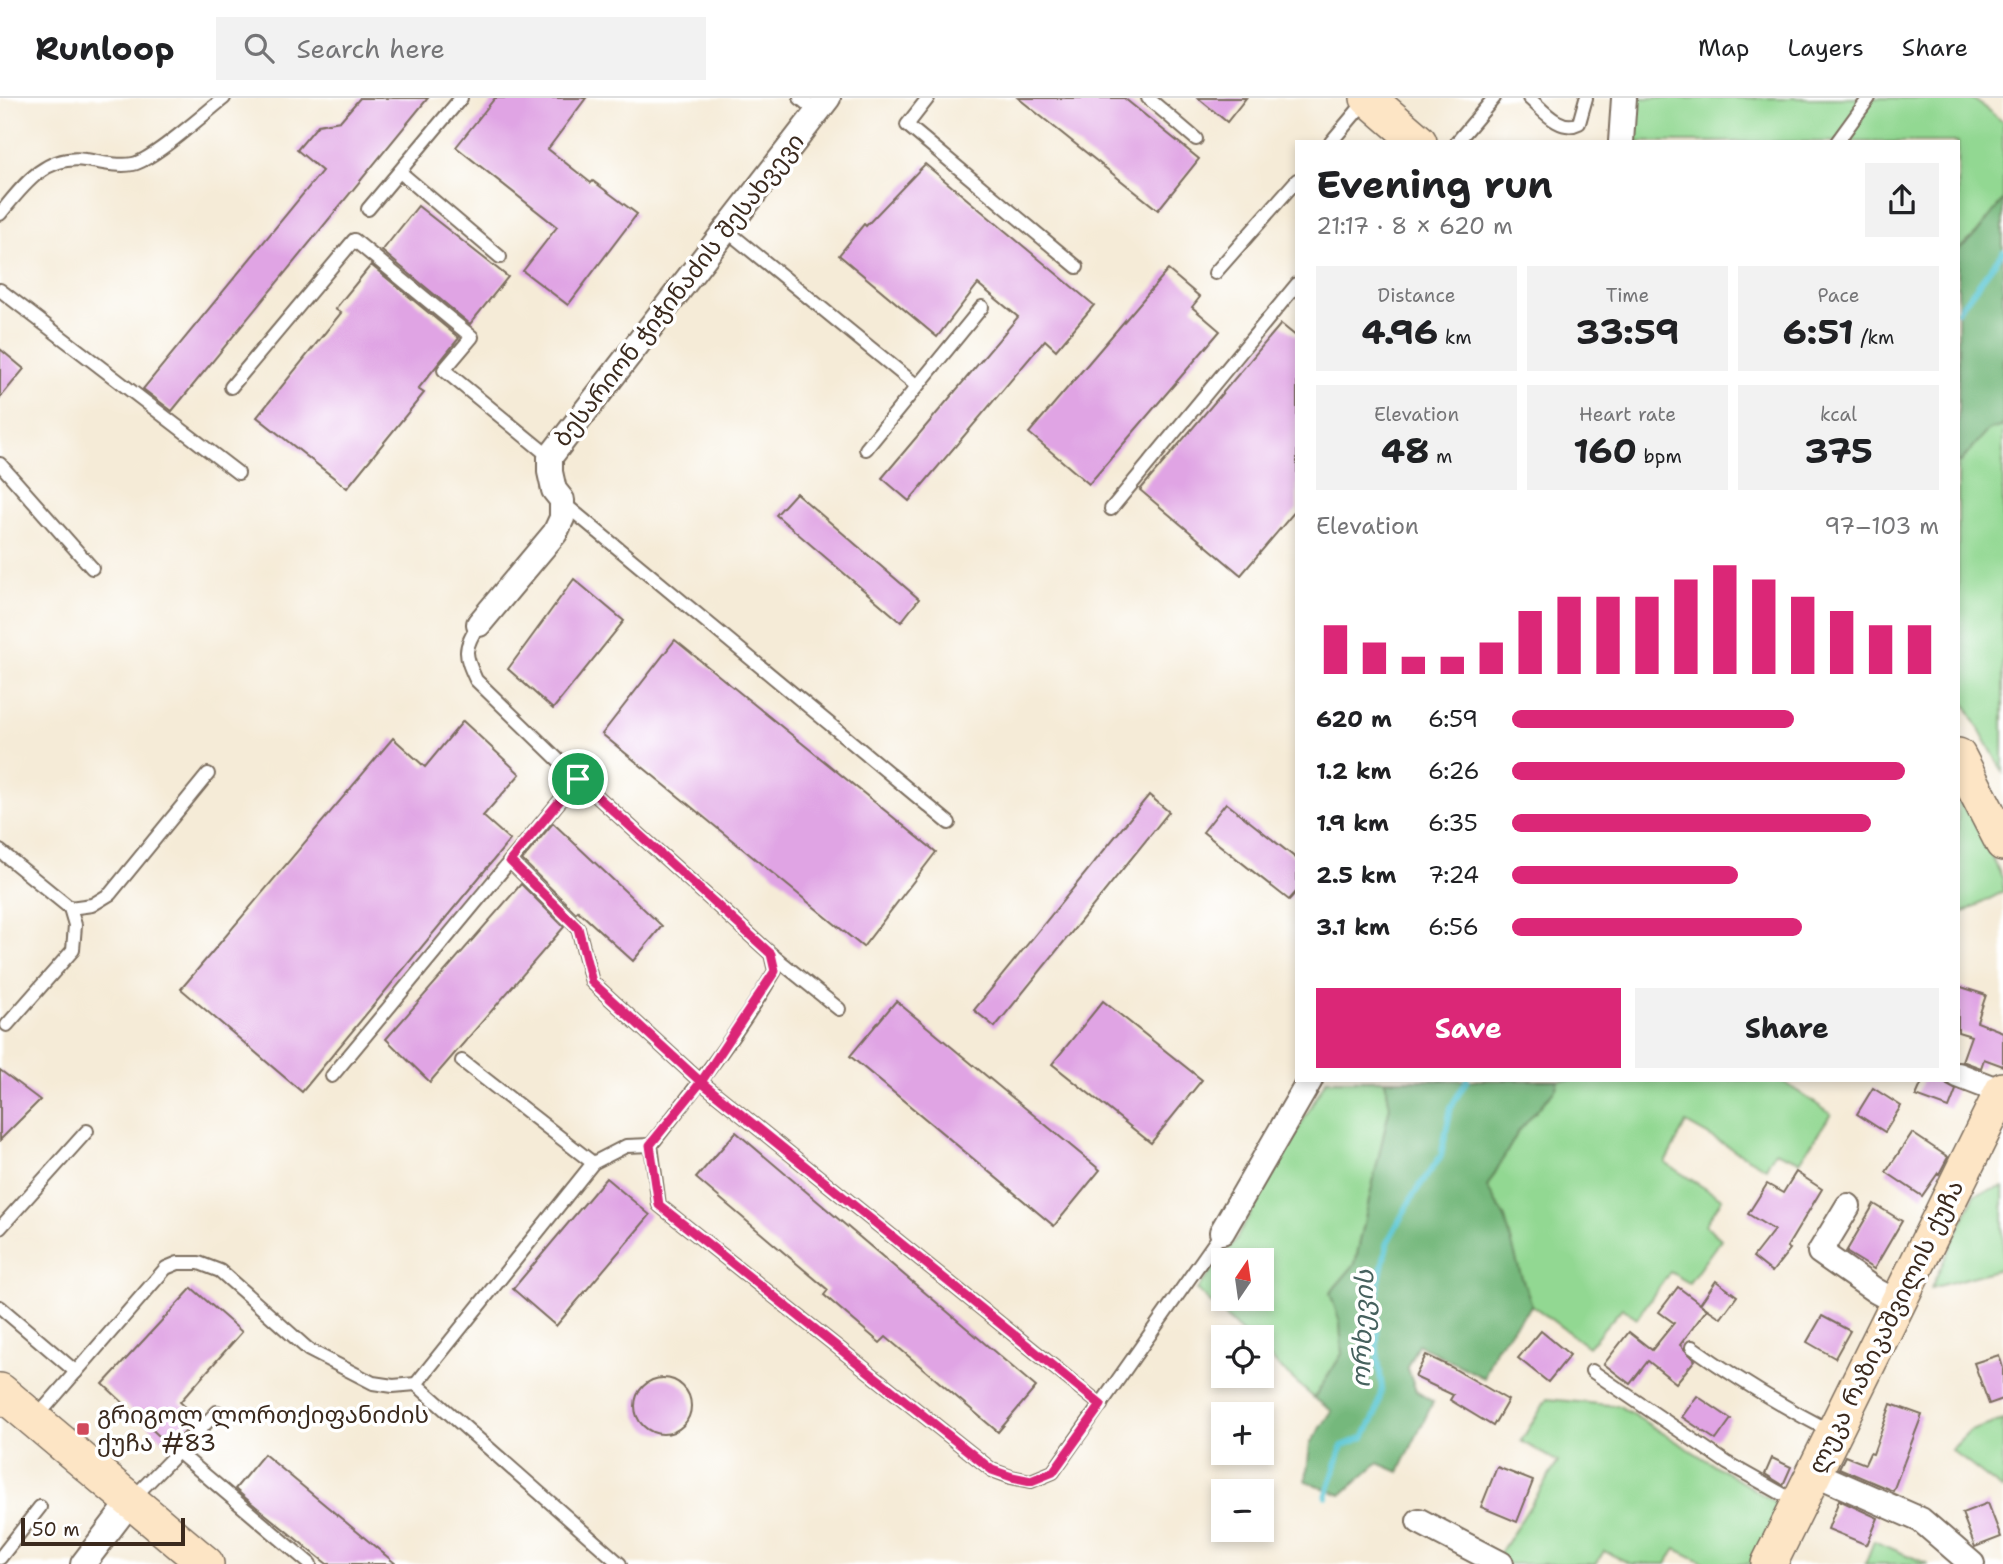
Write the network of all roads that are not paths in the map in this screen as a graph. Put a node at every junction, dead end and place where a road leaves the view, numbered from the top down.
1 (224, 98) edge
2 (461, 98) edge
3 (928, 98) edge
4 (1148, 98) edge
5 (1368, 98) edge
6 (1494, 98) edge
7 (1529, 98) edge
8 (1586, 98) edge
9 (1624, 98) edge
10 (1869, 98) edge
11 (815, 103) edge
12 (1196, 139) dead end
13 (1333, 140) edge
14 (1416, 140) edge
15 (1459, 140) edge
16 (1621, 140) edge
17 (1838, 140) edge
18 (400, 172) junction
19 (1295, 182) edge
20 (368, 209) dead end
21 (0, 214) edge
22 (726, 230) junction
23 (500, 257) dead end
24 (1077, 267) dead end
25 (1215, 273) dead end
26 (1295, 287) edge
27 (0, 290) edge
28 (982, 307) dead end
29 (917, 386) junction
30 (231, 387) dead end
31 (866, 449) dead end
32 (550, 457) junction
33 (0, 464) edge
34 (239, 473) dead end
35 (562, 500) junction
36 (1111, 509) dead end
37 (92, 568) dead end
38 (479, 624) joint
39 (1960, 760) edge
40 (208, 774) dead end
41 (578, 779) junction
42 (949, 823) dead end
43 (2003, 844) edge
44 (0, 851) edge
45 (510, 861) junction
46 (70, 908) junction
47 (771, 954) junction
48 (839, 1009) dead end
49 (7, 1025) dead end
50 (462, 1061) dead end
51 (332, 1076) dead end
52 (1960, 1076) edge
53 (701, 1082) junction
54 (1309, 1082) edge
55 (2002, 1091) edge
56 (87, 1131) dead end
57 (650, 1145) junction
58 (593, 1163) junction
59 (1848, 1206) dead end
60 (0, 1227) edge
61 (1222, 1232) joint
62 (1898, 1304) junction
63 (0, 1307) edge
64 (1692, 1347) dead end
65 (1592, 1371) dead end
66 (76, 1372) junction
67 (416, 1384) junction
68 (0, 1391) edge
69 (1101, 1405) junction
70 (217, 1412) dead end
71 (34, 1420) junction
72 (1834, 1433) junction
73 (178, 1452) junction
74 (1807, 1489) junction
75 (131, 1500) junction
76 (40, 1507) dead end
77 (1419, 1521) dead end
78 (0, 1558) edge
79 (83, 1564) edge
80 (206, 1564) edge
81 (310, 1564) edge
82 (620, 1564) edge
83 (1501, 1564) edge
84 (1769, 1564) edge
85 (1972, 1564) edge

1 - 21 lane
2 - 18 lane
3 - 24 lane
4 - 12 lane
5 - 13 lane
5 - 14 street
6 - 15 lane
7 - 8 lane
9 - 16 street
10 - 17 lane
11 - 22 street, ბესარიონ ჭიჭინაძის შესახვევი
18 - 20 lane
18 - 23 lane
19 - 25 lane
22 - 29 lane
22 - 32 street, ბესარიონ ჭიჭინაძის შესახვევი
26 - 36 lane
27 - 34 lane
28 - 29 lane
29 - 31 lane
30 - 32 lane
32 - 35 street, ბესარიონ ჭიჭინაძის შესახვევი
33 - 37 lane
35 - 38 street
35 - 42 lane
38 - 41 lane
39 - 43 street
40 - 46 lane
41 - 45 lane
41 - 47 lane
44 - 46 lane
45 - 51 lane
45 - 53 lane
46 - 49 lane
47 - 48 lane
47 - 53 lane
50 - 58 lane
52 - 55 street
53 - 57 lane
53 - 69 lane
54 - 61 street
55 - 62 street, ლუკა რაზიკაშვილის ქუჩა
56 - 60 lane
57 - 58 lane
57 - 69 lane
58 - 67 lane
59 - 62 street
61 - 69 lane
62 - 72 street, ლუკა რაზიკაშვილის ქუჩა
63 - 66 lane
64 - 72 lane
65 - 74 lane
66 - 67 lane
66 - 71 lane
67 - 82 lane
68 - 71 street
70 - 73 lane
71 - 75 street
72 - 74 street, ლუკა რაზიკაშვილის ქუჩა
73 - 75 lane
73 - 81 lane
74 - 84 street, ლუკა რაზიკაშვილის ქუჩა
74 - 85 street
75 - 79 street
75 - 80 street
76 - 78 lane
77 - 83 street

